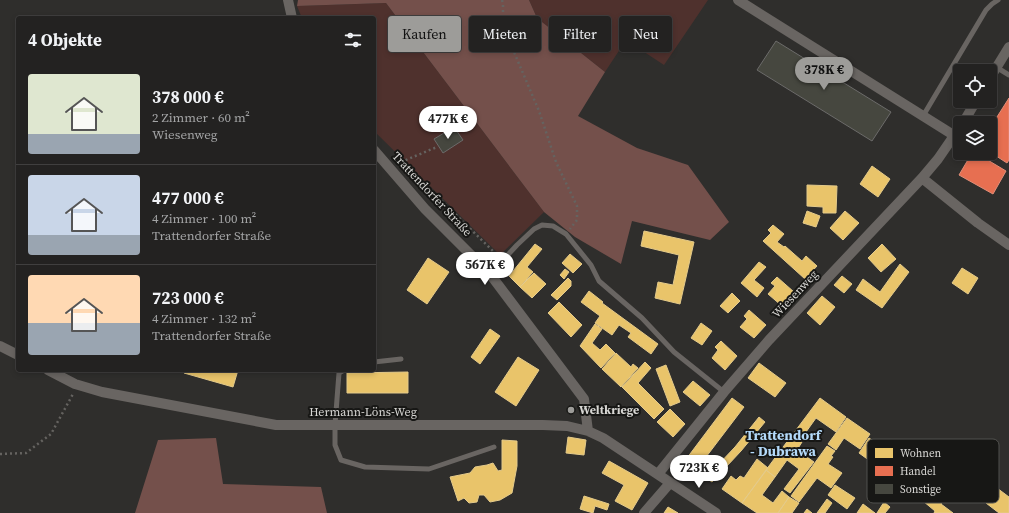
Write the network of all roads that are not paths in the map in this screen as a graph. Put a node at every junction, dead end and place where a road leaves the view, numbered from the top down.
1 (288, 0) edge
2 (738, 0) edge
3 (998, 0) edge
4 (292, 16) edge
5 (1009, 46) edge
6 (997, 65) edge
7 (997, 68) edge
8 (1009, 75) edge
9 (923, 116) junction
10 (953, 130) edge
11 (953, 137) edge
12 (376, 152) edge
13 (922, 178) junction
14 (1009, 245) edge
15 (490, 274) junction
16 (0, 346) edge
17 (16, 354) edge
18 (401, 359) dead end
19 (376, 362) edge
20 (52, 372) edge
21 (341, 372) edge
22 (724, 392) junction
23 (335, 425) junction
24 (588, 431) junction
25 (494, 447) dead end
26 (658, 474) junction
27 (670, 483) junction
28 (644, 513) edge
29 (716, 513) edge

1 - 4 street
2 - 9 street, Wiesenweg
3 - 9 lane
5 - 6 street
7 - 8 lane
9 - 10 street, Wiesenweg
11 - 13 street, Wiesenweg
12 - 15 street, Trattendorfer Straße
13 - 14 street
13 - 22 street, Wiesenweg
15 - 22 lane
15 - 24 street, Trattendorfer Straße
16 - 17 street
18 - 19 lane
20 - 23 street, Hermann-Löns-Weg
21 - 23 lane
22 - 26 street, Wiesenweg
23 - 24 street, Hermann-Löns-Weg
23 - 25 lane
24 - 26 street, Hermann-Löns-Weg
26 - 27 street, Hermann-Löns-Weg
27 - 28 street
27 - 29 street

